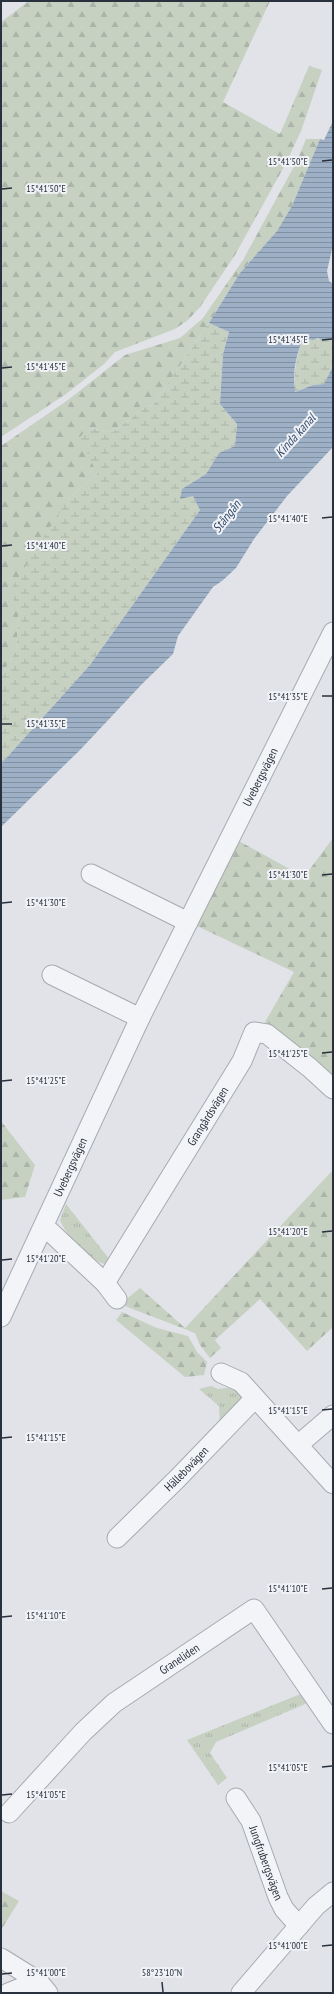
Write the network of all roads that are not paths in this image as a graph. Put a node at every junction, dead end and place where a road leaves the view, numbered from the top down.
1 (333, 632) edge
2 (91, 874) dead end
3 (188, 922) junction
4 (52, 975) dead end
5 (140, 1018) junction
6 (333, 1089) edge
7 (44, 1226) junction
8 (105, 1283) junction
9 (117, 1299) dead end
10 (1, 1317) edge
11 (221, 1373) dead end
12 (255, 1398) junction
13 (333, 1415) edge
14 (298, 1445) junction
15 (333, 1484) edge
16 (117, 1538) dead end
17 (333, 1724) edge
18 (236, 1798) dead end
19 (9, 1814) dead end
20 (333, 1892) edge
21 (299, 1926) junction
22 (1, 1958) edge
23 (43, 1987) edge
24 (8, 1993) edge
25 (241, 1993) edge

1 - 3 street, Uvebergsvägen
2 - 3 street
3 - 5 street, Uvebergsvägen
4 - 5 street
5 - 7 street, Uvebergsvägen
6 - 8 street, Grangårdsvägen
7 - 8 street
7 - 10 street, Uvebergsvägen
8 - 9 street
11 - 12 street
12 - 14 street
12 - 16 street, Hällebovägen
13 - 14 street
14 - 15 street
17 - 19 street, Graneliden
18 - 21 street, Jungfrubergsvägen
20 - 21 street
21 - 25 street
22 - 23 street
23 - 24 street

